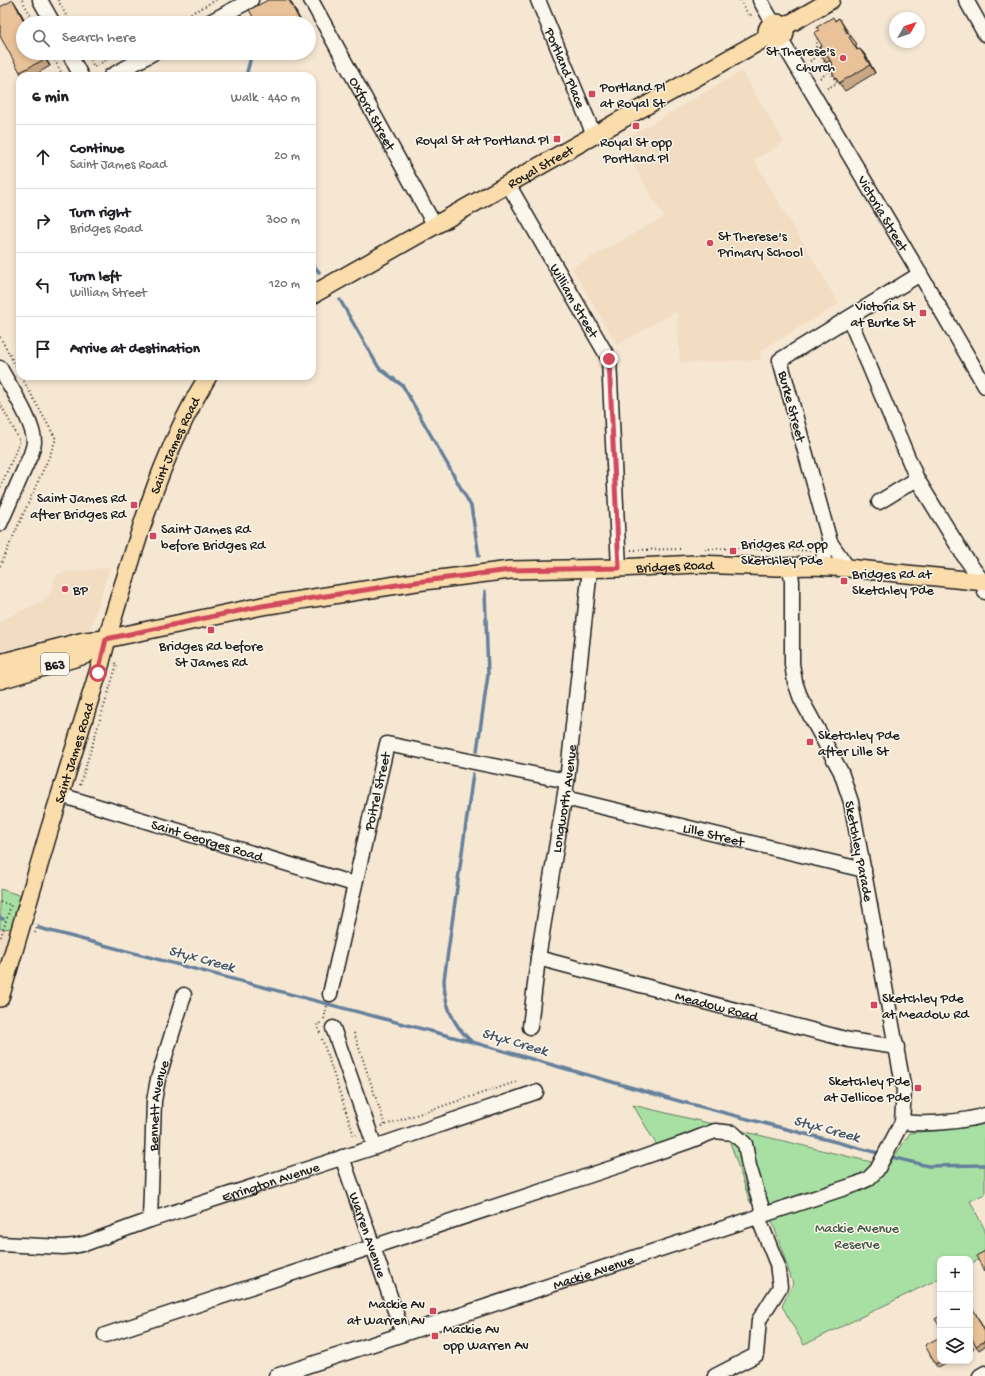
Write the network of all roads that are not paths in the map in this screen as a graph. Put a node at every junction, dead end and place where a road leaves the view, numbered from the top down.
1 (40, 0) edge
2 (251, 0) edge
3 (311, 0) edge
4 (538, 0) edge
5 (760, 0) edge
6 (832, 0) edge
7 (966, 0) edge
8 (49, 16) edge
9 (221, 16) edge
10 (777, 32) junction
11 (985, 34) edge
12 (73, 60) edge
13 (140, 60) edge
14 (79, 72) edge
15 (118, 72) edge
16 (594, 135) junction
17 (508, 184) junction
18 (435, 226) junction
19 (920, 274) junction
20 (316, 293) edge
21 (849, 318) junction
22 (0, 368) edge
23 (206, 380) edge
24 (985, 386) edge
25 (917, 479) junction
26 (879, 502) dead end
27 (0, 524) edge
28 (830, 542) junction
29 (790, 567) junction
30 (819, 567) junction
31 (619, 568) junction
32 (848, 568) junction
33 (590, 569) junction
34 (984, 585) edge
35 (106, 639) junction
36 (0, 663) edge
37 (0, 680) edge
38 (567, 781) junction
39 (60, 795) junction
40 (565, 798) junction
41 (864, 870) junction
42 (354, 884) junction
43 (538, 958) junction
44 (330, 994) road end
45 (184, 995) dead end
46 (0, 998) edge
47 (328, 1025) road end
48 (530, 1027) dead end
49 (897, 1047) junction
50 (536, 1092) dead end
51 (985, 1115) edge
52 (902, 1122) junction
53 (892, 1142) joint
54 (375, 1147) junction
55 (342, 1157) junction
56 (761, 1216) junction
57 (150, 1220) junction
58 (0, 1244) edge
59 (373, 1246) junction
60 (404, 1334) junction
61 (105, 1335) dead end
62 (985, 1373) edge
63 (276, 1376) edge
64 (715, 1376) edge
65 (980, 1376) edge

1 - 8 street
2 - 9 street
3 - 18 street, Oxford Street
4 - 16 street, Portland Place
5 - 10 street, Victoria Street
6 - 10 main road, Royal Street
7 - 11 street
10 - 16 main road, Royal Street
10 - 19 street, Victoria Street
12 - 14 street
13 - 15 street
16 - 17 main road, Royal Street
17 - 18 main road, Royal Street
17 - 31 street, William Street
18 - 20 main road, Royal Street
19 - 21 street, Burke Street
19 - 24 street, Victoria Street
21 - 25 street
21 - 28 street, Burke Street
22 - 27 street
23 - 35 main road, Saint James Road
25 - 26 street
25 - 34 street
28 - 30 street
28 - 32 street, Burke Street
29 - 30 main road, Bridges Road / B63
29 - 31 main road, Bridges Road / B63
29 - 41 street, Sketchley Parade
30 - 32 main road, Bridges Road / B63
31 - 33 main road, Bridges Road / B63
32 - 34 main road, Bridges Road / B63
33 - 35 main road, Bridges Road / B63
33 - 38 street, Longworth Avenue
35 - 36 main road, Bridges Road / B63
35 - 37 main road, Bridges Road / B63
35 - 39 main road, Saint James Road
38 - 40 street, Longworth Avenue
38 - 42 street, Poitrel Street
39 - 42 street, Saint Georges Road
39 - 46 main road, Saint James Road
40 - 41 street, Lille Street
40 - 43 street, Longworth Avenue
41 - 49 street, Sketchley Parade
42 - 44 street, Poitrel Street
43 - 48 street, Longworth Avenue
43 - 49 street, Meadow Road
45 - 57 street, Bennett Avenue
47 - 54 street
49 - 52 street, Sketchley Parade
50 - 54 street, Errington Avenue
51 - 52 street
52 - 53 street, Sketchley Parade
53 - 56 street, Mackie Avenue
54 - 55 street, Errington Avenue
55 - 57 street, Errington Avenue
55 - 59 street, Warren Avenue
56 - 59 street
56 - 60 street, Mackie Avenue
56 - 64 street
57 - 58 street, Errington Avenue
59 - 60 street, Warren Avenue
59 - 61 street
60 - 63 street, Mackie Avenue
62 - 65 street

